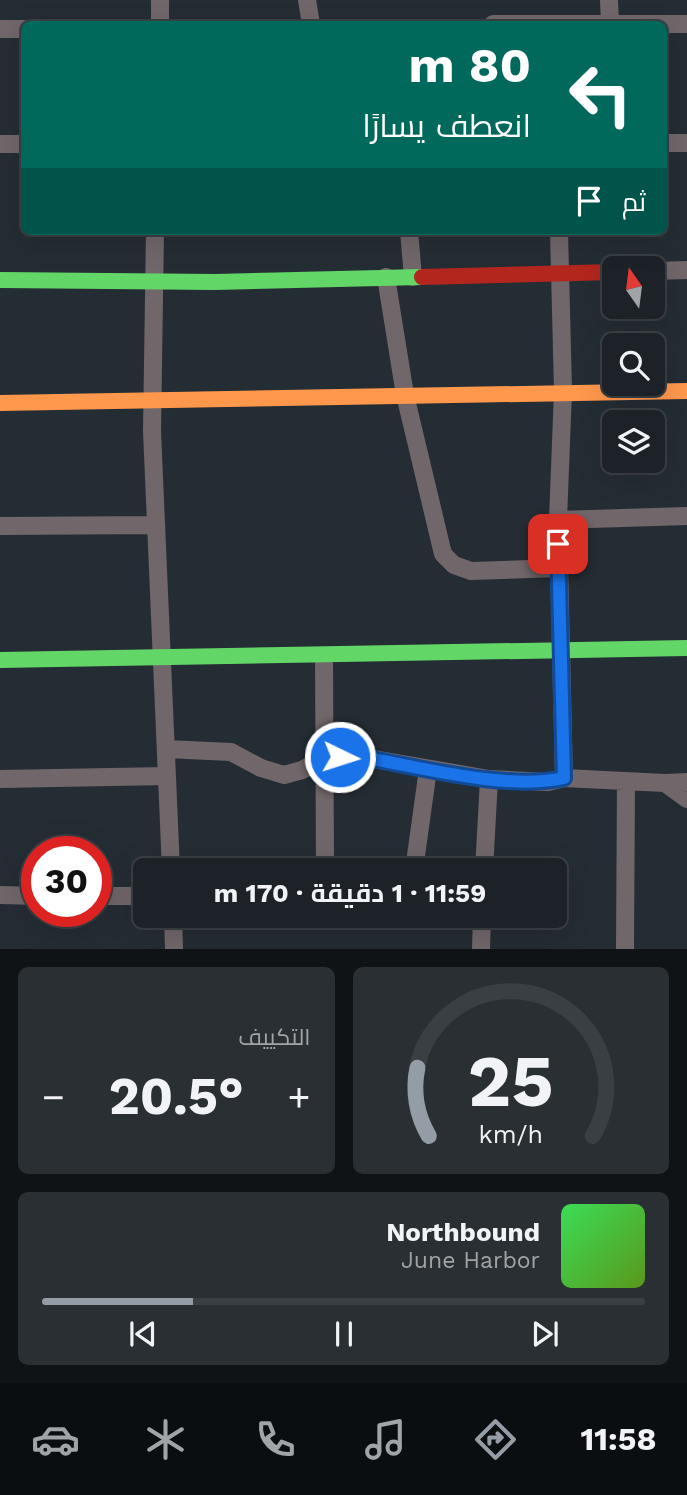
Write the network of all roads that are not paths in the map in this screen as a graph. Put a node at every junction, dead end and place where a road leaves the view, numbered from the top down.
1 (160, 0) edge
2 (307, 0) edge
3 (609, 0) edge
4 (160, 21) edge
5 (311, 21) edge
6 (610, 21) edge
7 (667, 24) edge
8 (687, 24) edge
9 (0, 29) edge
10 (21, 29) edge
11 (667, 143) edge
12 (687, 143) edge
13 (0, 144) edge
14 (21, 144) edge
15 (155, 235) edge
16 (409, 235) edge
17 (559, 235) edge
18 (687, 270) edge
19 (665, 271) edge
20 (602, 272) edge
21 (560, 273) junction
22 (386, 277) junction
23 (413, 277) junction
24 (0, 280) edge
25 (154, 281) junction
26 (563, 391) junction
27 (687, 391) edge
28 (405, 395) junction
29 (0, 403) edge
30 (153, 403) junction
31 (687, 516) edge
32 (558, 520) junction
33 (156, 525) junction
34 (0, 526) edge
35 (558, 568) junction
36 (687, 648) edge
37 (560, 651) junction
38 (324, 656) junction
39 (162, 659) junction
40 (0, 660) edge
41 (166, 749) junction
42 (324, 758) junction
43 (428, 769) junction
44 (167, 776) junction
45 (564, 778) junction
46 (0, 779) edge
47 (489, 779) junction
48 (626, 781) junction
49 (687, 782) edge
50 (665, 783) junction
51 (687, 799) edge
52 (170, 858) edge
53 (325, 858) edge
54 (416, 858) edge
55 (485, 858) edge
56 (0, 895) edge
57 (21, 896) edge
58 (112, 896) edge
59 (133, 896) edge
60 (173, 928) edge
61 (482, 928) edge
62 (174, 949) edge
63 (481, 949) edge
64 (625, 949) edge

1 - 4 street
2 - 5 street
3 - 6 street
7 - 8 street
9 - 10 street
11 - 12 street
13 - 14 street
15 - 25 street
16 - 23 street
17 - 21 street
18 - 19 street
20 - 21 street
21 - 23 street
21 - 26 street
22 - 23 street
22 - 25 street
22 - 28 street
24 - 25 street
25 - 30 street
26 - 27 street
26 - 28 street
26 - 32 street
28 - 30 street
28 - 35 street
29 - 30 street
30 - 33 street
31 - 32 street
32 - 35 street
33 - 34 street
33 - 39 street
35 - 37 street
36 - 37 street
37 - 38 street
37 - 45 street
38 - 39 street
38 - 42 street
39 - 40 street
39 - 41 street
41 - 42 street
41 - 44 street
42 - 43 street
42 - 53 street
43 - 47 street
43 - 54 street
44 - 46 street
44 - 52 street
45 - 47 street
45 - 48 street
47 - 55 street
48 - 50 street
48 - 64 street
49 - 50 street
50 - 51 street
56 - 57 street
58 - 59 street
60 - 62 street
61 - 63 street

